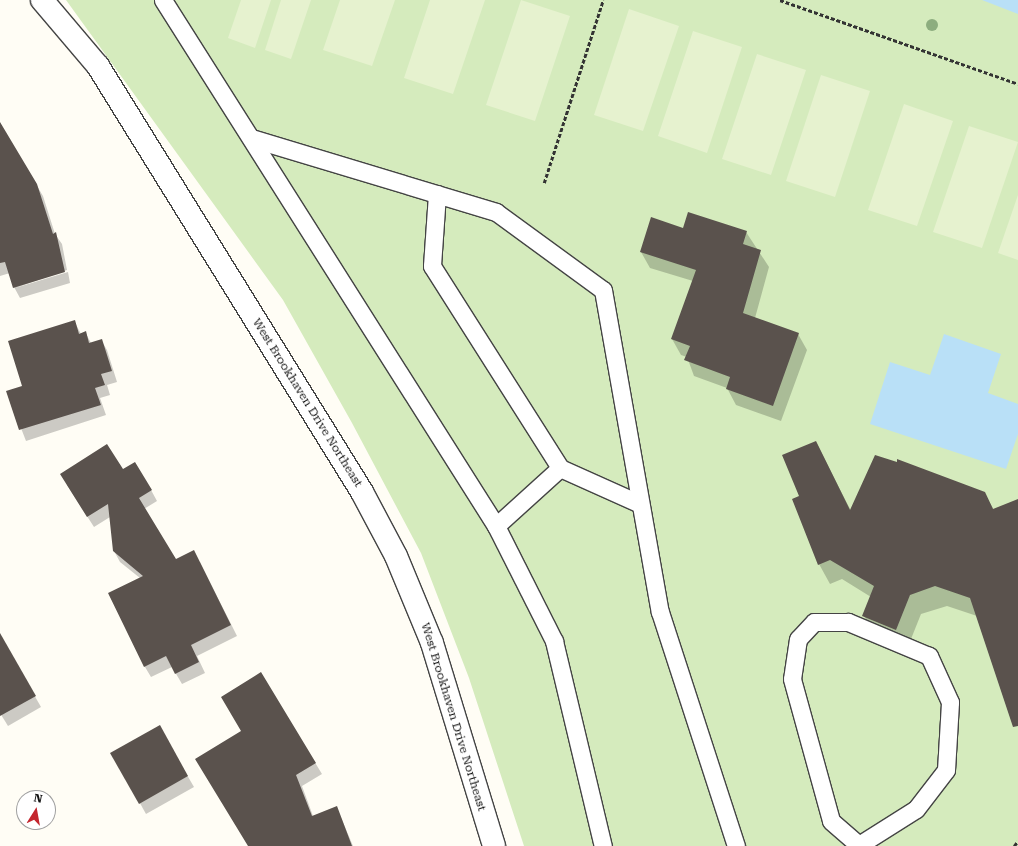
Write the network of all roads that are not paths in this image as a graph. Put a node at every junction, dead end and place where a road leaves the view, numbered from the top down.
1 (42, 0) edge
2 (163, 0) edge
3 (251, 138) junction
4 (437, 194) junction
5 (560, 468) junction
6 (640, 504) junction
7 (496, 526) junction
8 (494, 846) edge
9 (603, 846) edge
10 (736, 846) edge
11 (858, 846) edge

1 - 8 street, West Brookhaven Drive Northeast
2 - 3 lane
3 - 4 lane
3 - 7 lane
4 - 5 lane
4 - 6 lane
5 - 6 lane
5 - 7 lane
6 - 10 lane
7 - 9 lane
11 - 11 lane

